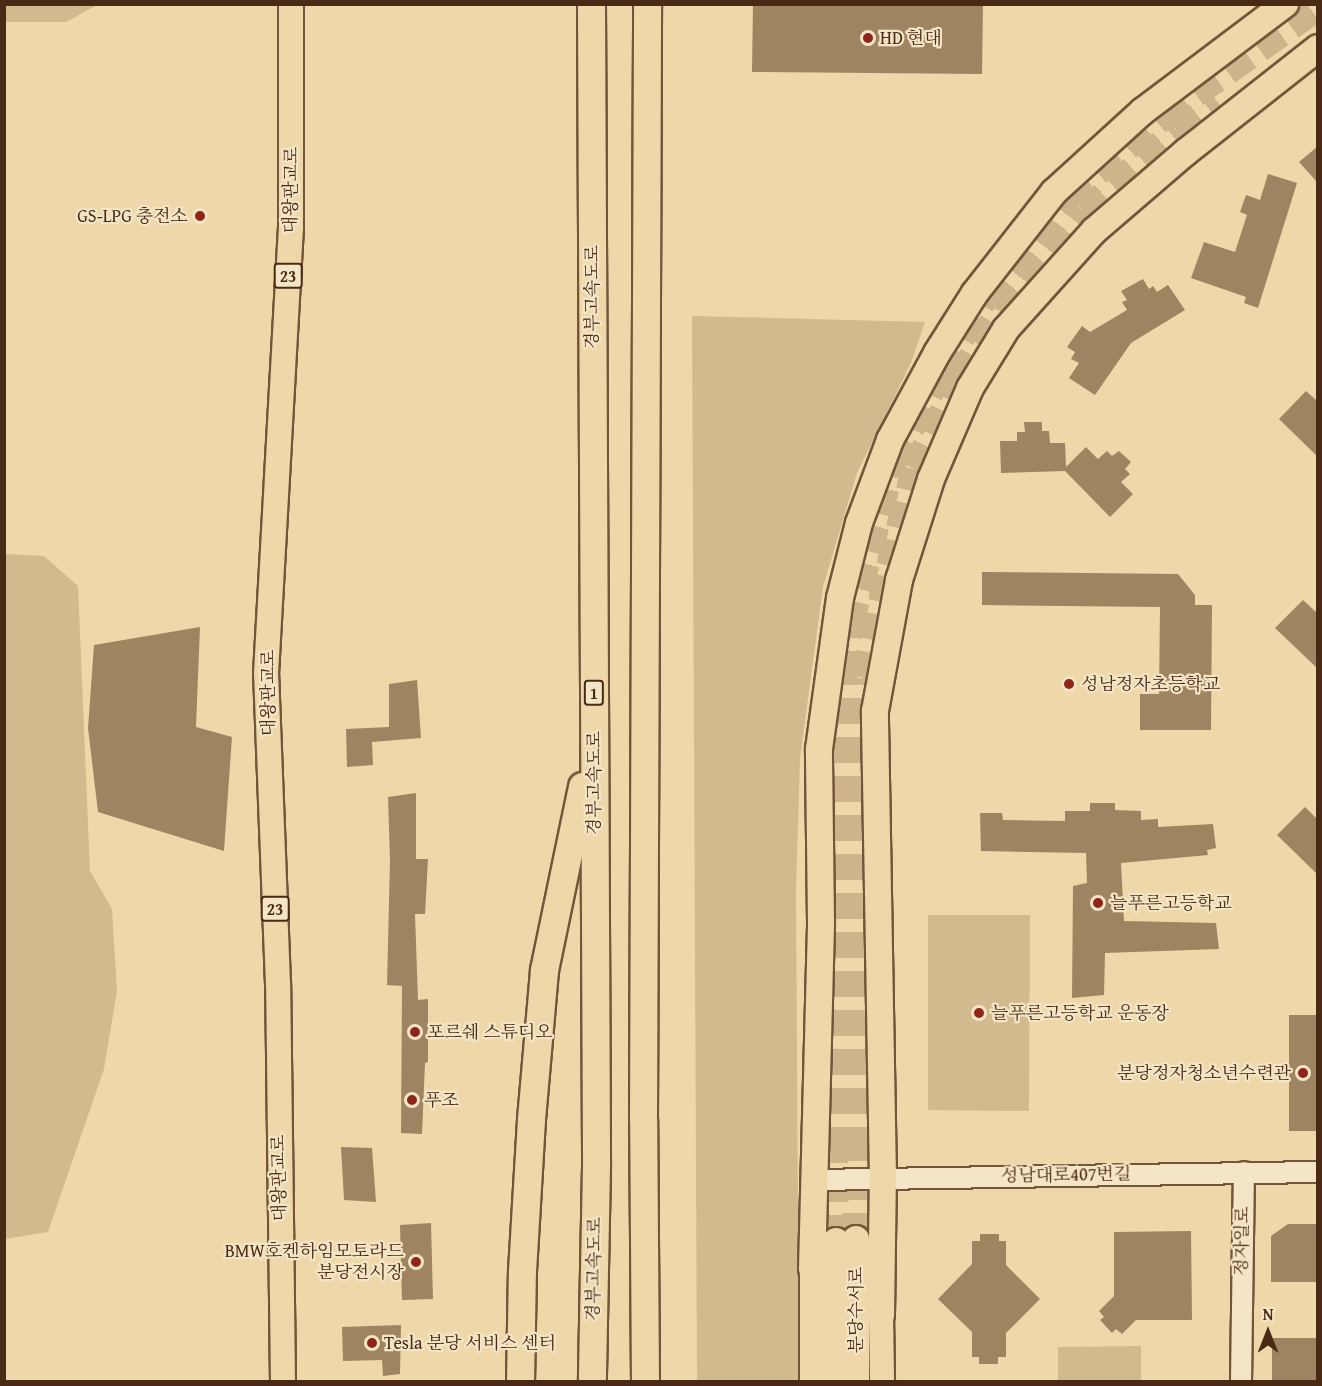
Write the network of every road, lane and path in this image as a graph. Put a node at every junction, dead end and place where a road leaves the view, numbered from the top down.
1 (291, 4) edge
2 (591, 4) edge
3 (647, 4) edge
4 (1285, 4) edge
5 (1317, 48) edge
6 (594, 732) junction
7 (1244, 1172) junction
8 (1317, 1172) edge
9 (884, 1179) junction
10 (814, 1180) junction
11 (812, 1269) joint
12 (881, 1315) joint
13 (283, 1382) edge
14 (520, 1382) edge
15 (592, 1382) edge
16 (645, 1382) edge
17 (812, 1382) edge
18 (836, 1382) edge
19 (856, 1382) edge
20 (882, 1382) edge
21 (1241, 1382) edge

1 - 13 main road, 대왕판교로 / 23
2 - 6 highway, 경부고속도로 / 1
3 - 16 highway
4 - 10 highway
5 - 9 highway
6 - 14 highway
6 - 15 highway, 경부고속도로 / 1
7 - 8 street, 성남대로407번길
7 - 9 street, 성남대로407번길
7 - 21 street, 정자일로
9 - 10 street, 성남대로407번길
9 - 12 highway
10 - 11 highway
11 - 17 main road
12 - 20 main road
18 - 19 highway, 분당수서로

